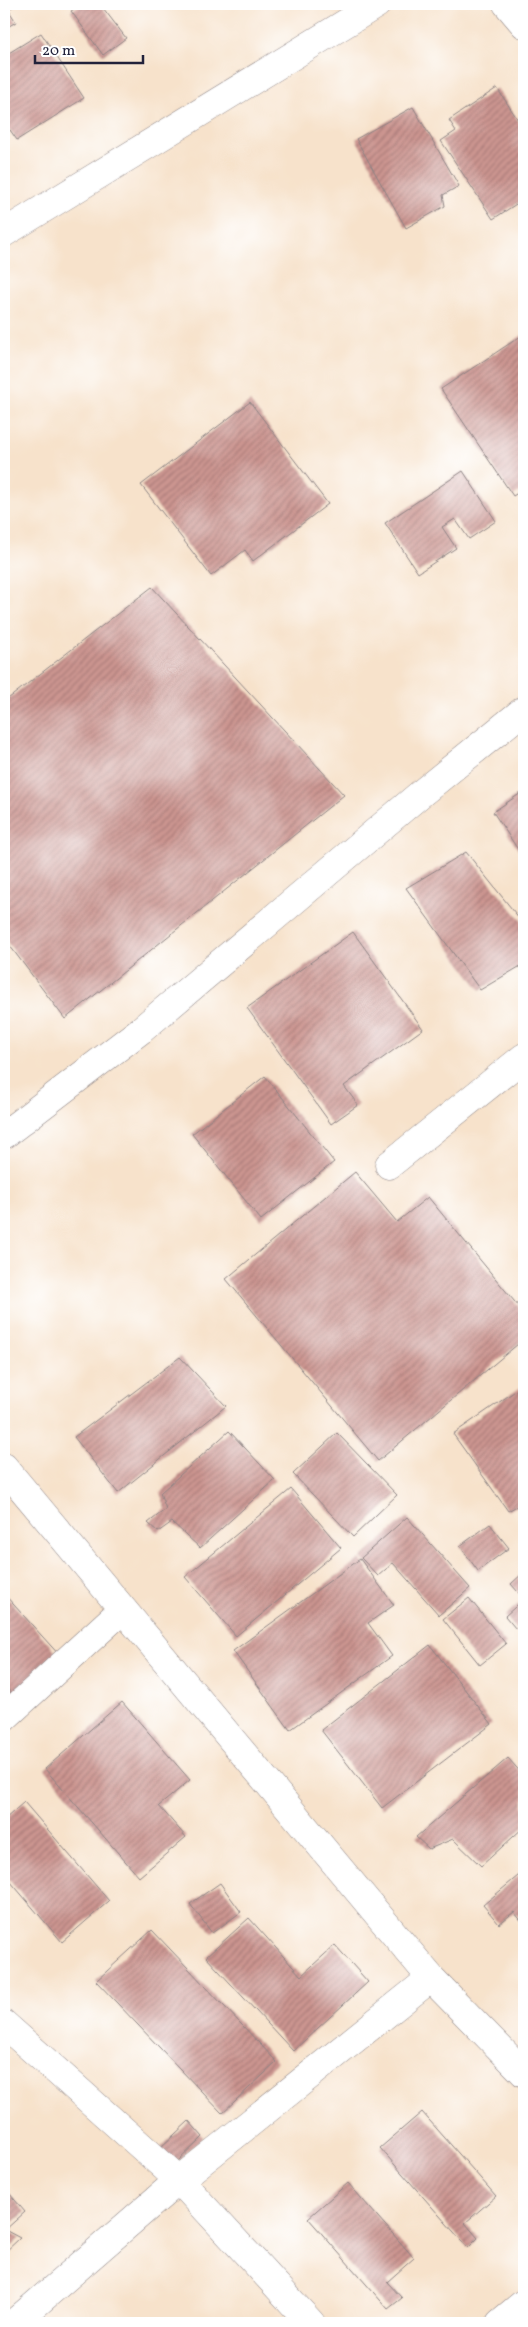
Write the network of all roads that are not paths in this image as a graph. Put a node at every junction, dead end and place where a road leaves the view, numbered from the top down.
1 (377, 4) edge
2 (508, 4) edge
3 (524, 24) edge
4 (4, 233) edge
5 (524, 710) edge
6 (524, 1057) edge
7 (4, 1136) edge
8 (389, 1165) dead end
9 (4, 1468) edge
10 (122, 1610) junction
11 (4, 1718) edge
12 (430, 1978) junction
13 (4, 2024) edge
14 (524, 2073) edge
15 (179, 2180) junction
16 (524, 2303) edge
17 (14, 2323) edge
18 (311, 2323) edge
19 (500, 2323) edge

1 - 4 street
2 - 3 street
5 - 7 street
6 - 8 street
9 - 10 street
10 - 11 street
10 - 12 street
12 - 14 street
12 - 15 street
13 - 15 street
15 - 17 street
15 - 18 street
16 - 19 street

